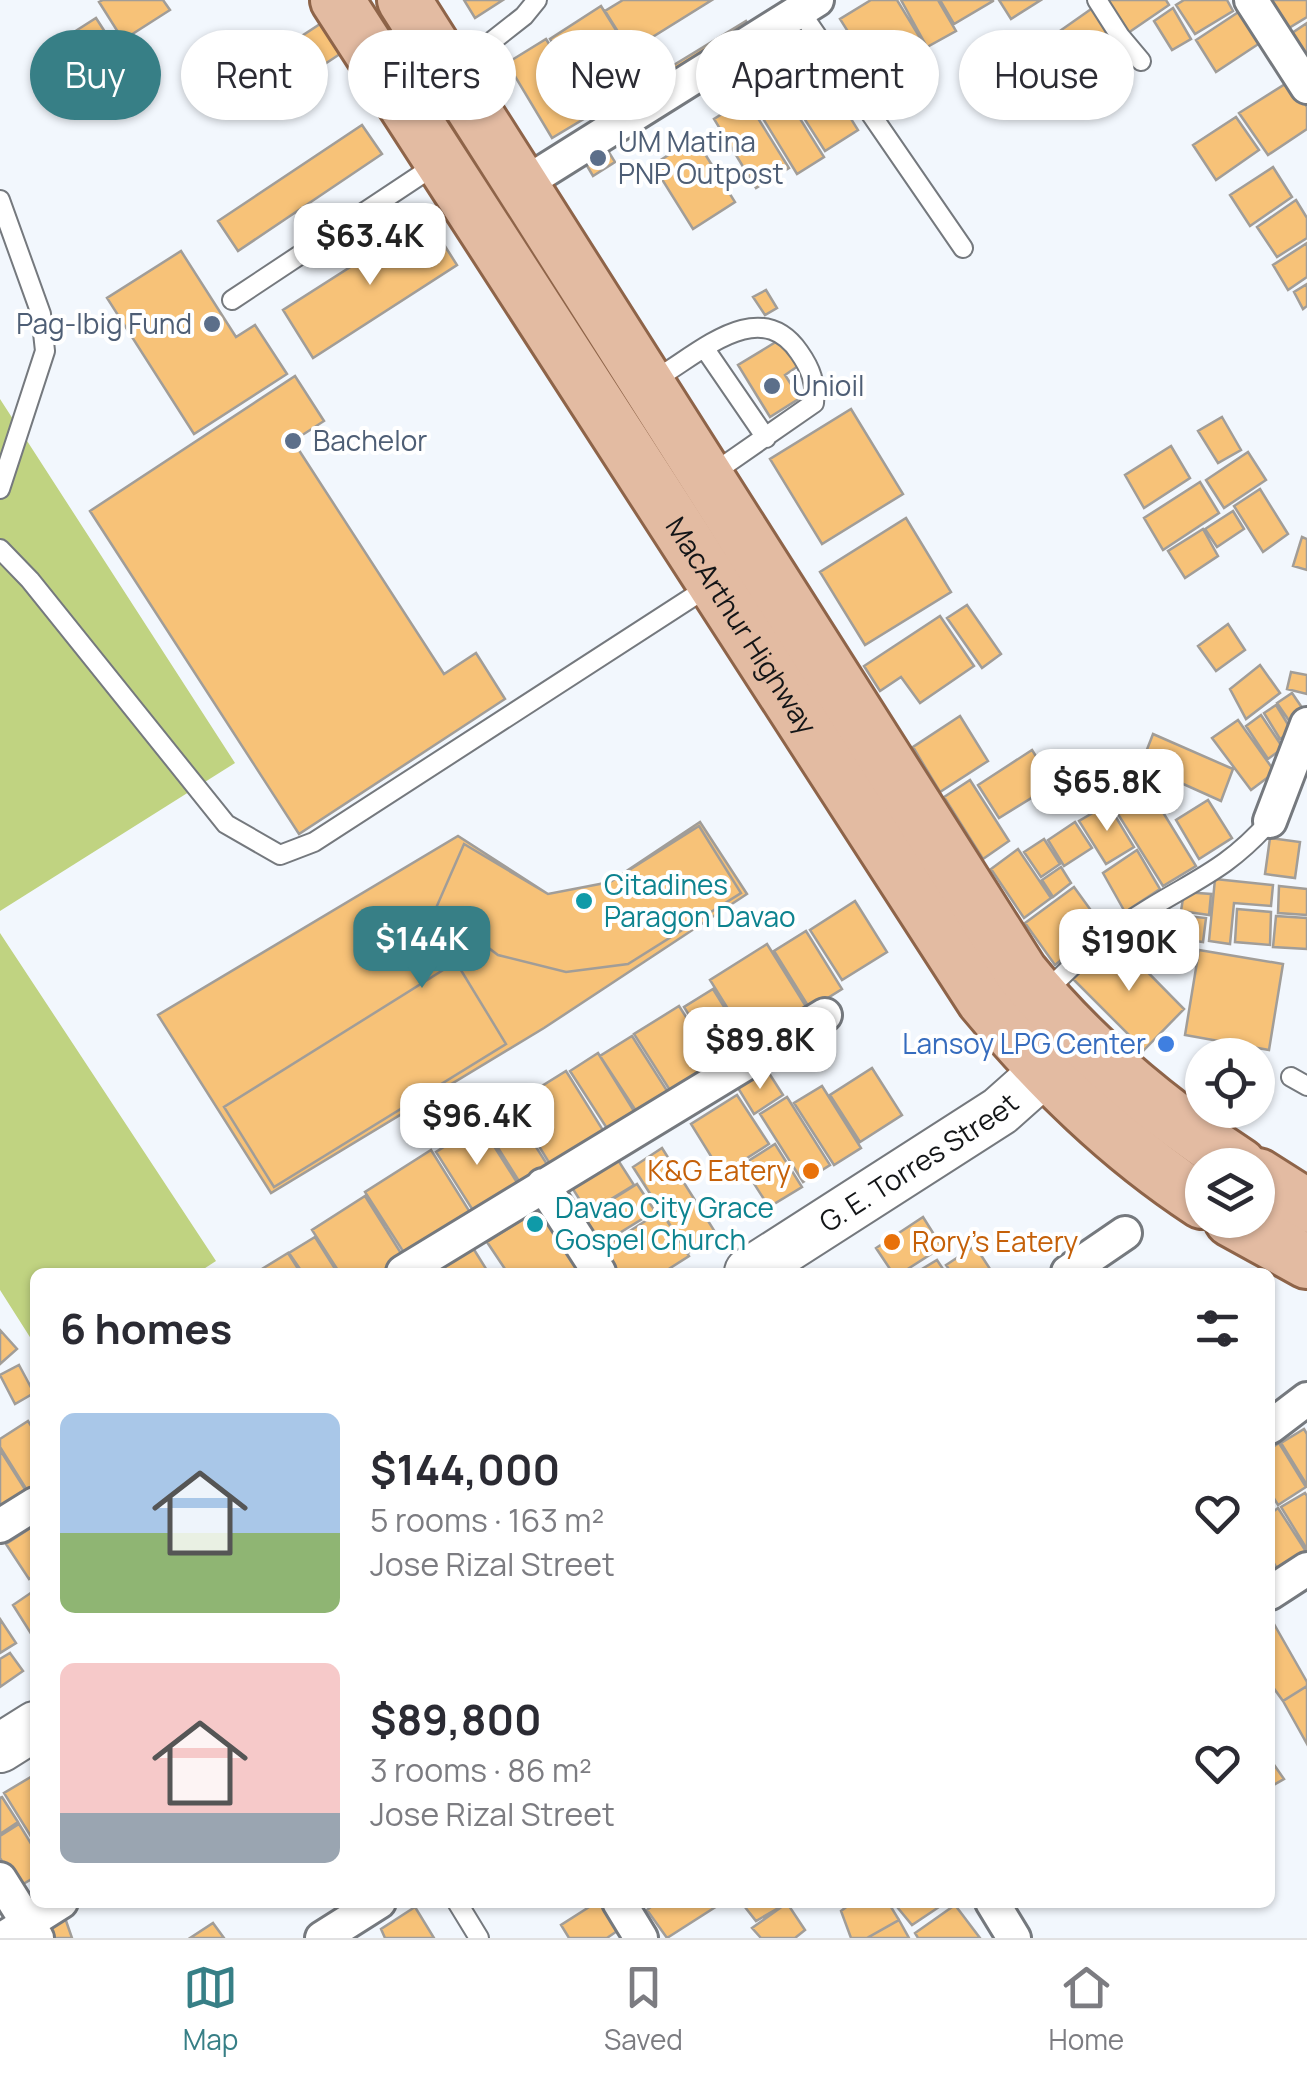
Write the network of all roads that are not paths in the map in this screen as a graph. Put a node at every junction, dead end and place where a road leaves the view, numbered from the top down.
1 (337, 0) edge
2 (404, 0) edge
3 (536, 0) edge
4 (1097, 0) edge
5 (1251, 0) edge
6 (808, 6) edge
7 (423, 30) edge
8 (506, 30) edge
9 (1141, 61) dead end
10 (1307, 87) edge
11 (481, 120) edge
12 (440, 162) junction
13 (522, 185) junction
14 (0, 200) edge
15 (963, 248) dead end
16 (232, 300) dead end
17 (705, 349) junction
18 (648, 384) junction
19 (766, 438) junction
20 (707, 477) junction
21 (0, 489) edge
22 (0, 549) edge
23 (712, 584) junction
24 (1307, 724) edge
25 (1270, 820) joint
26 (1041, 997) junction
27 (825, 1015) dead end
28 (1062, 1056) junction
29 (1216, 1148) edge
30 (543, 1185) junction
31 (1275, 1186) edge
32 (1185, 1189) edge
33 (1307, 1206) edge
34 (1125, 1232) dead end
35 (1264, 1238) edge
36 (1307, 1262) edge
37 (409, 1268) edge
38 (596, 1268) edge
39 (755, 1268) edge
40 (1074, 1268) edge
41 (1307, 1398) edge
42 (1275, 1424) edge
43 (30, 1507) edge
44 (0, 1526) edge
45 (1307, 1569) edge
46 (1275, 1591) edge
47 (0, 1879) edge
48 (54, 1908) edge
49 (370, 1908) edge
50 (462, 1908) edge
51 (623, 1908) edge
52 (996, 1908) edge
53 (23, 1933) edge
54 (322, 1938) edge
55 (480, 1938) edge
56 (641, 1938) edge
57 (1014, 1938) edge

1 - 12 main road, MacArthur Highway
2 - 7 main road, MacArthur Highway
3 - 8 lane
4 - 9 lane
5 - 10 street
6 - 13 street
6 - 15 lane
11 - 13 main road, MacArthur Highway
12 - 16 lane
12 - 23 main road, MacArthur Highway
13 - 18 main road, MacArthur Highway
14 - 21 lane
17 - 18 lane
17 - 19 lane
17 - 19 lane
18 - 20 main road, MacArthur Highway
19 - 20 lane
20 - 26 main road, MacArthur Highway
22 - 23 lane
23 - 28 main road, MacArthur Highway
24 - 25 street
25 - 26 lane
26 - 28 main road, MacArthur Highway
27 - 30 street
28 - 29 main road, MacArthur Highway
28 - 32 main road, MacArthur Highway
28 - 39 main road, G. E. Torres Street
30 - 37 street
30 - 38 street
31 - 33 main road
34 - 40 street
35 - 36 main road
41 - 42 street
43 - 44 street
45 - 46 street
47 - 53 street
48 - 53 street
49 - 54 street
50 - 55 lane
51 - 56 street
52 - 57 street

